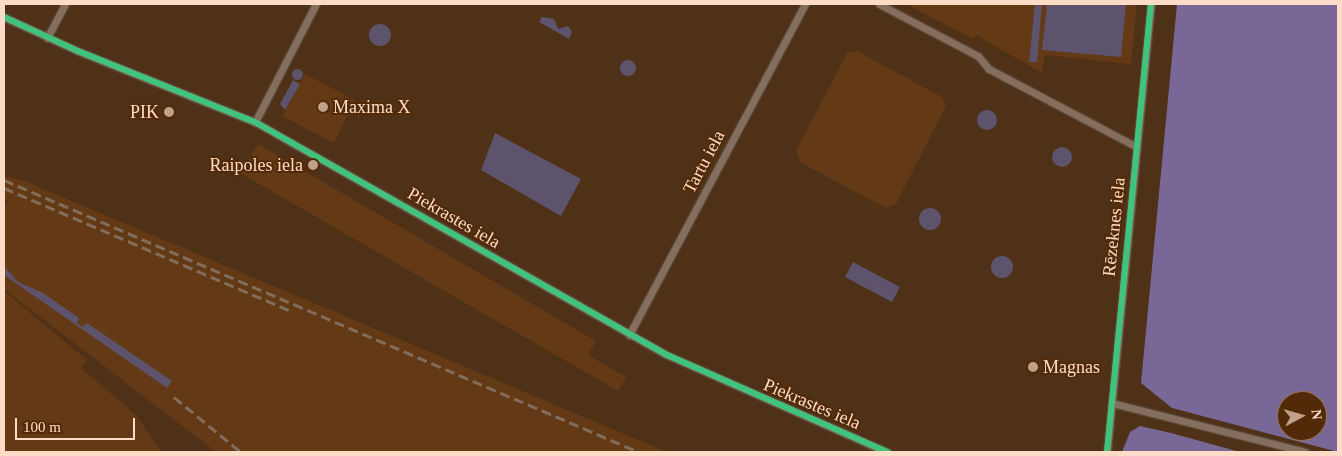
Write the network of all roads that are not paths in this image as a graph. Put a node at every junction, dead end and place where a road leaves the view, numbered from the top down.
1 (65, 4) edge
2 (316, 4) edge
3 (804, 4) edge
4 (879, 4) edge
5 (1151, 4) edge
6 (4, 17) edge
7 (47, 38) junction
8 (255, 122) junction
9 (1137, 147) junction
10 (629, 335) junction
11 (1112, 403) junction
12 (887, 452) edge
13 (1108, 452) edge
14 (1305, 452) edge

1 - 7 street
2 - 8 street
3 - 10 street, Tartu iela
4 - 9 street
5 - 9 street, Rēzeknes iela
6 - 7 street, Piekrastes iela
7 - 8 street, Piekrastes iela
8 - 10 street, Piekrastes iela
9 - 11 street, Rēzeknes iela
10 - 12 street, Piekrastes iela
11 - 13 street, Rēzeknes iela
11 - 14 street

